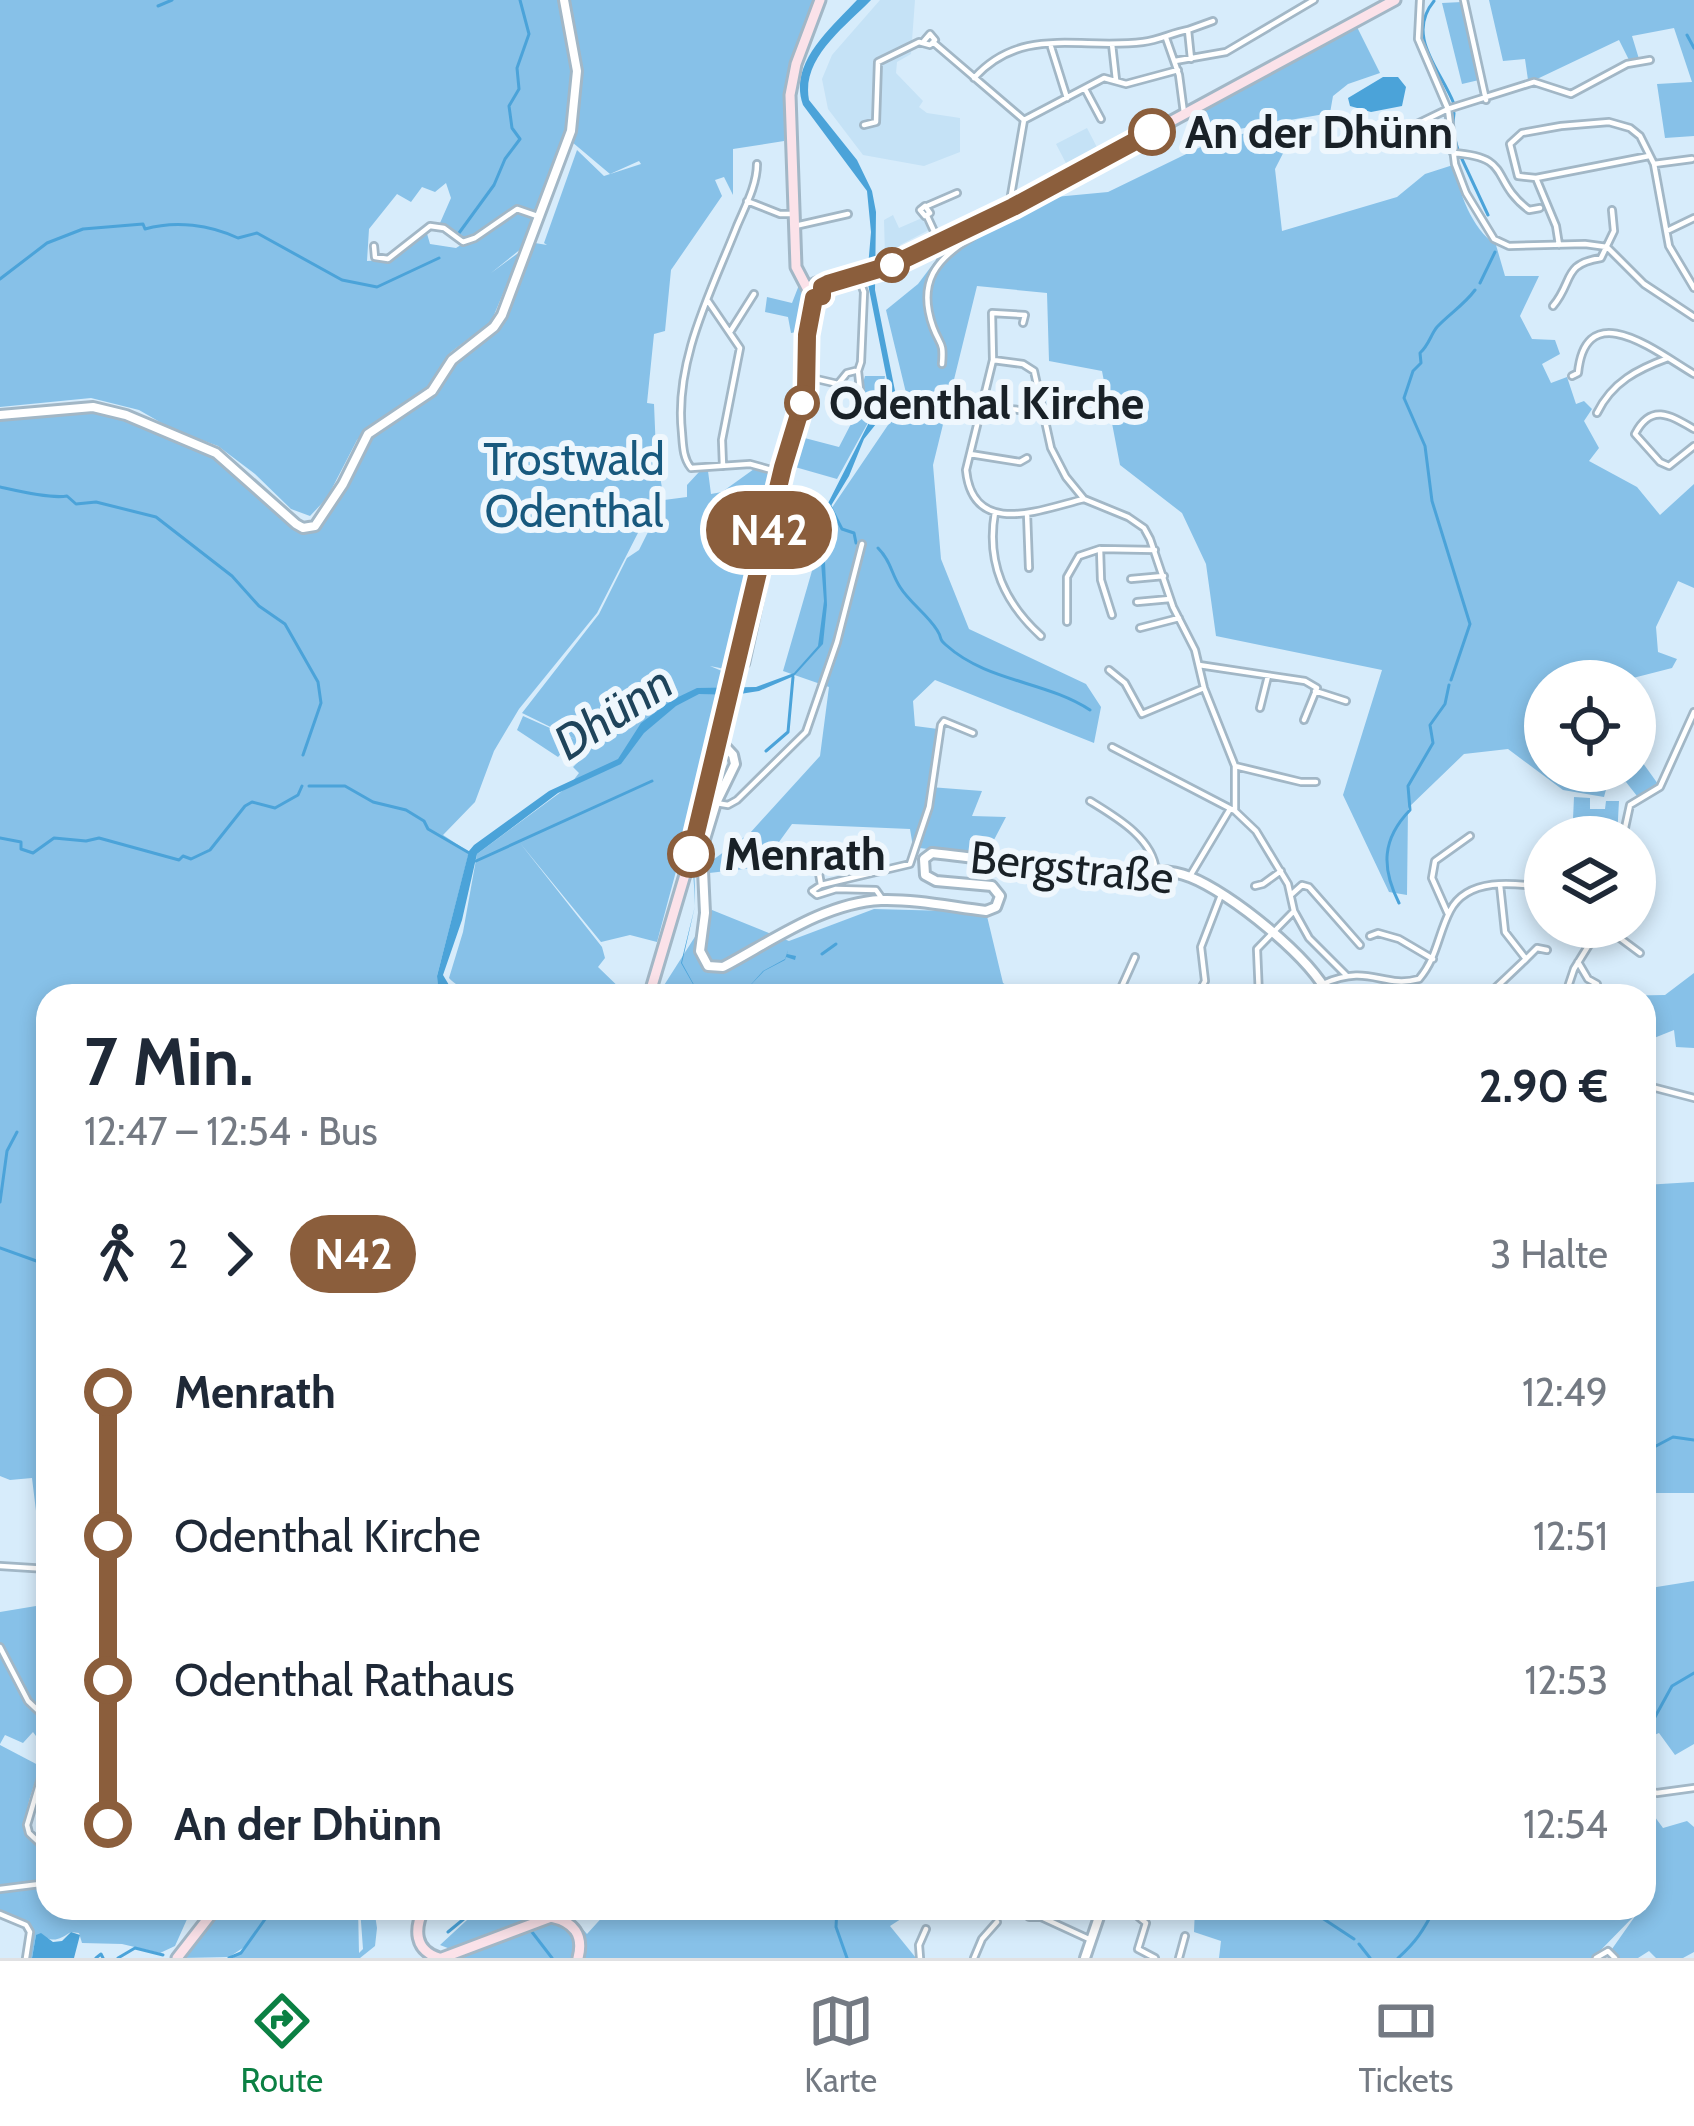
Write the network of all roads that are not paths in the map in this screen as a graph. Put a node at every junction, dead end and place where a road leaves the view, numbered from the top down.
1 (564, 0) edge
2 (820, 0) edge
3 (1314, 0) edge
4 (1395, 0) edge
5 (1420, 0) edge
6 (1464, 0) edge
7 (1213, 21) dead end
8 (1187, 31) junction
9 (1166, 38) junction
10 (1052, 44) junction
11 (1112, 44) junction
12 (1191, 59) junction
13 (1650, 60) dead end
14 (1175, 61) junction
15 (1178, 70) junction
16 (974, 78) junction
17 (1116, 80) junction
18 (1085, 89) junction
19 (1067, 98) junction
20 (1486, 100) junction
21 (1448, 110) junction
22 (1184, 115) junction
23 (1101, 119) dead end
24 (1024, 121) junction
25 (864, 125) dead end
26 (1389, 130) dead end
27 (1453, 153) junction
28 (1650, 155) junction
29 (1687, 161) edge
30 (757, 164) dead end
31 (1654, 164) junction
32 (1536, 178) junction
33 (957, 194) dead end
34 (747, 201) junction
35 (1013, 207) junction
36 (1540, 208) dead end
37 (1612, 210) dead end
38 (793, 214) junction
39 (848, 214) dead end
40 (540, 217) junction
41 (1694, 218) edge
42 (794, 226) junction
43 (970, 228) junction
44 (1666, 232) junction
45 (939, 242) junction
46 (1559, 245) junction
47 (374, 246) dead end
48 (1606, 247) junction
49 (868, 274) junction
50 (809, 286) junction
51 (822, 287) junction
52 (1694, 288) edge
53 (754, 294) dead end
54 (814, 298) junction
55 (708, 301) junction
56 (1553, 306) dead end
57 (1025, 315) dead end
58 (1694, 317) edge
59 (730, 332) junction
60 (1668, 358) junction
61 (993, 360) junction
62 (941, 364) dead end
63 (857, 371) junction
64 (1694, 374) edge
65 (1571, 376) dead end
66 (808, 377) junction
67 (860, 390) dead end
68 (984, 407) junction
69 (1020, 410) dead end
70 (1597, 413) dead end
71 (0, 415) edge
72 (1694, 429) edge
73 (1694, 446) edge
74 (970, 454) junction
75 (1027, 458) dead end
76 (723, 466) junction
77 (782, 473) junction
78 (1084, 499) junction
79 (995, 512) junction
80 (1027, 513) junction
81 (862, 544) dead end
82 (1100, 549) junction
83 (1155, 550) junction
84 (1029, 568) dead end
85 (1164, 576) junction
86 (1131, 579) dead end
87 (1170, 599) junction
88 (1137, 602) dead end
89 (1112, 615) dead end
90 (1179, 618) junction
91 (1067, 622) dead end
92 (1140, 628) dead end
93 (1041, 636) dead end
94 (1198, 665) junction
95 (1109, 670) dead end
96 (1268, 676) junction
97 (1204, 688) junction
98 (1316, 691) junction
99 (1346, 701) dead end
100 (1260, 708) dead end
101 (1694, 712) edge
102 (1304, 720) dead end
103 (973, 733) dead end
104 (1112, 747) dead end
105 (718, 751) junction
106 (735, 758) joint
107 (1235, 766) junction
108 (1316, 782) dead end
109 (1090, 800) dead end
110 (716, 803) junction
111 (1233, 810) junction
112 (1628, 816) edge
113 (1470, 836) dead end
114 (816, 856) dead end
115 (1156, 871) junction
116 (1281, 871) junction
117 (1190, 876) junction
118 (821, 885) junction
119 (1500, 885) junction
120 (1255, 886) dead end
121 (1524, 886) edge
122 (1292, 894) junction
123 (1221, 895) junction
124 (883, 900) junction
125 (1294, 911) junction
126 (1448, 914) junction
127 (1271, 932) junction
128 (1370, 936) dead end
129 (1360, 945) dead end
130 (1589, 948) edge
131 (1636, 948) edge
132 (1547, 950) dead end
133 (1640, 953) dead end
134 (1135, 957) dead end
135 (1526, 958) junction
136 (1433, 959) junction
137 (1579, 962) junction
138 (1346, 974) junction
139 (652, 984) edge
140 (1123, 984) edge
141 (1203, 984) edge
142 (1257, 984) edge
143 (1323, 984) joint
144 (1499, 984) edge
145 (1570, 984) edge
146 (1598, 984) dead end
147 (1656, 1087) edge
148 (1694, 1098) edge
149 (0, 1566) edge
150 (36, 1568) edge
151 (0, 1646) edge
152 (36, 1709) edge
153 (1694, 1788) edge
154 (1656, 1793) edge
155 (36, 1795) edge
156 (36, 1840) edge
157 (36, 1884) edge
158 (0, 1889) edge
159 (0, 1914) edge
160 (207, 1920) edge
161 (421, 1920) edge
162 (543, 1920) edge
163 (562, 1920) edge
164 (1047, 1920) edge
165 (1098, 1920) edge
166 (1142, 1920) edge
167 (997, 1922) dead end
168 (926, 1929) dead end
169 (1185, 1936) dead end
170 (1090, 1940) junction
171 (26, 1958) edge
172 (177, 1958) edge
173 (441, 1958) edge
174 (578, 1958) edge
175 (920, 1958) edge
176 (974, 1958) edge
177 (1085, 1958) edge
178 (1155, 1958) edge
179 (1179, 1958) edge
180 (1596, 1958) edge
181 (1616, 1958) edge

1 - 40 street
2 - 38 main road
3 - 12 street
4 - 22 main road
5 - 21 street
6 - 20 street
7 - 8 street
8 - 9 street
8 - 12 street
9 - 11 street
9 - 14 street
10 - 11 street
10 - 16 street
10 - 19 street
11 - 17 street
12 - 14 street
13 - 20 street
14 - 15 street
15 - 17 street
15 - 22 street
16 - 24 street
16 - 25 street
17 - 18 street
18 - 19 street
18 - 23 street
19 - 24 street
20 - 21 street
21 - 26 street
21 - 27 street
22 - 35 main road
24 - 35 street
27 - 36 street
27 - 46 street
28 - 31 street
28 - 32 street
28 - 32 street
29 - 31 street
30 - 34 street
31 - 44 street
32 - 46 street
33 - 45 street
34 - 38 street
34 - 55 street
35 - 43 main road
37 - 48 street
38 - 42 main road
39 - 42 street
40 - 47 street
40 - 71 street
41 - 44 street
42 - 50 main road
43 - 45 main road
43 - 62 street
44 - 52 street
45 - 49 main road
46 - 48 street
48 - 56 street
48 - 58 street
49 - 51 main road
49 - 63 street
50 - 51 main road
50 - 54 main road
51 - 54 main road
53 - 59 street
54 - 66 main road
55 - 59 street
55 - 76 street
57 - 61 street
59 - 76 street
60 - 64 street
60 - 65 street
60 - 70 street
61 - 68 street
61 - 78 street
63 - 66 street
63 - 67 street
66 - 77 main road
68 - 69 street
68 - 74 street
72 - 73 street
74 - 75 street
74 - 79 street
76 - 77 street
77 - 105 main road
78 - 80 street
78 - 83 street
79 - 80 street
79 - 93 street
80 - 84 street
81 - 110 street
82 - 83 street
82 - 89 street
82 - 91 street
83 - 85 street
85 - 86 street
85 - 87 street
87 - 88 street
87 - 90 street
90 - 92 street
90 - 94 street
94 - 96 street
94 - 97 street
95 - 97 street
96 - 98 street
96 - 100 street
97 - 107 street
98 - 99 street
98 - 102 street
101 - 112 street
103 - 118 street
104 - 111 street
105 - 106 main road
105 - 139 main road
106 - 110 street, Bergstraße
107 - 108 street
107 - 111 street
109 - 115 street
110 - 124 street, Bergstraße
111 - 116 street
111 - 117 street
113 - 126 street
114 - 118 street
115 - 117 street, Bergstraße
115 - 124 street, Bergstraße
116 - 120 street
116 - 122 street
117 - 123 street, Bergstraße
118 - 124 street
119 - 121 street
119 - 126 street
119 - 135 street
122 - 125 street
122 - 129 street
123 - 127 street, Bergstraße
123 - 141 street
125 - 127 street
125 - 138 street
126 - 136 street
127 - 142 street
127 - 143 street, Bergstraße
128 - 136 street
130 - 137 street
131 - 133 street
132 - 135 street
134 - 140 street
135 - 144 street
136 - 138 street
137 - 145 street
137 - 146 street
138 - 143 street
147 - 148 street
149 - 150 street
151 - 152 street
153 - 154 street
155 - 156 street
157 - 158 street
159 - 171 street
160 - 172 main road
161 - 173 main road
162 - 173 main road
163 - 174 main road
164 - 170 street
165 - 170 street
166 - 178 street
167 - 176 street
168 - 175 street
169 - 179 street
170 - 177 street
180 - 181 street

